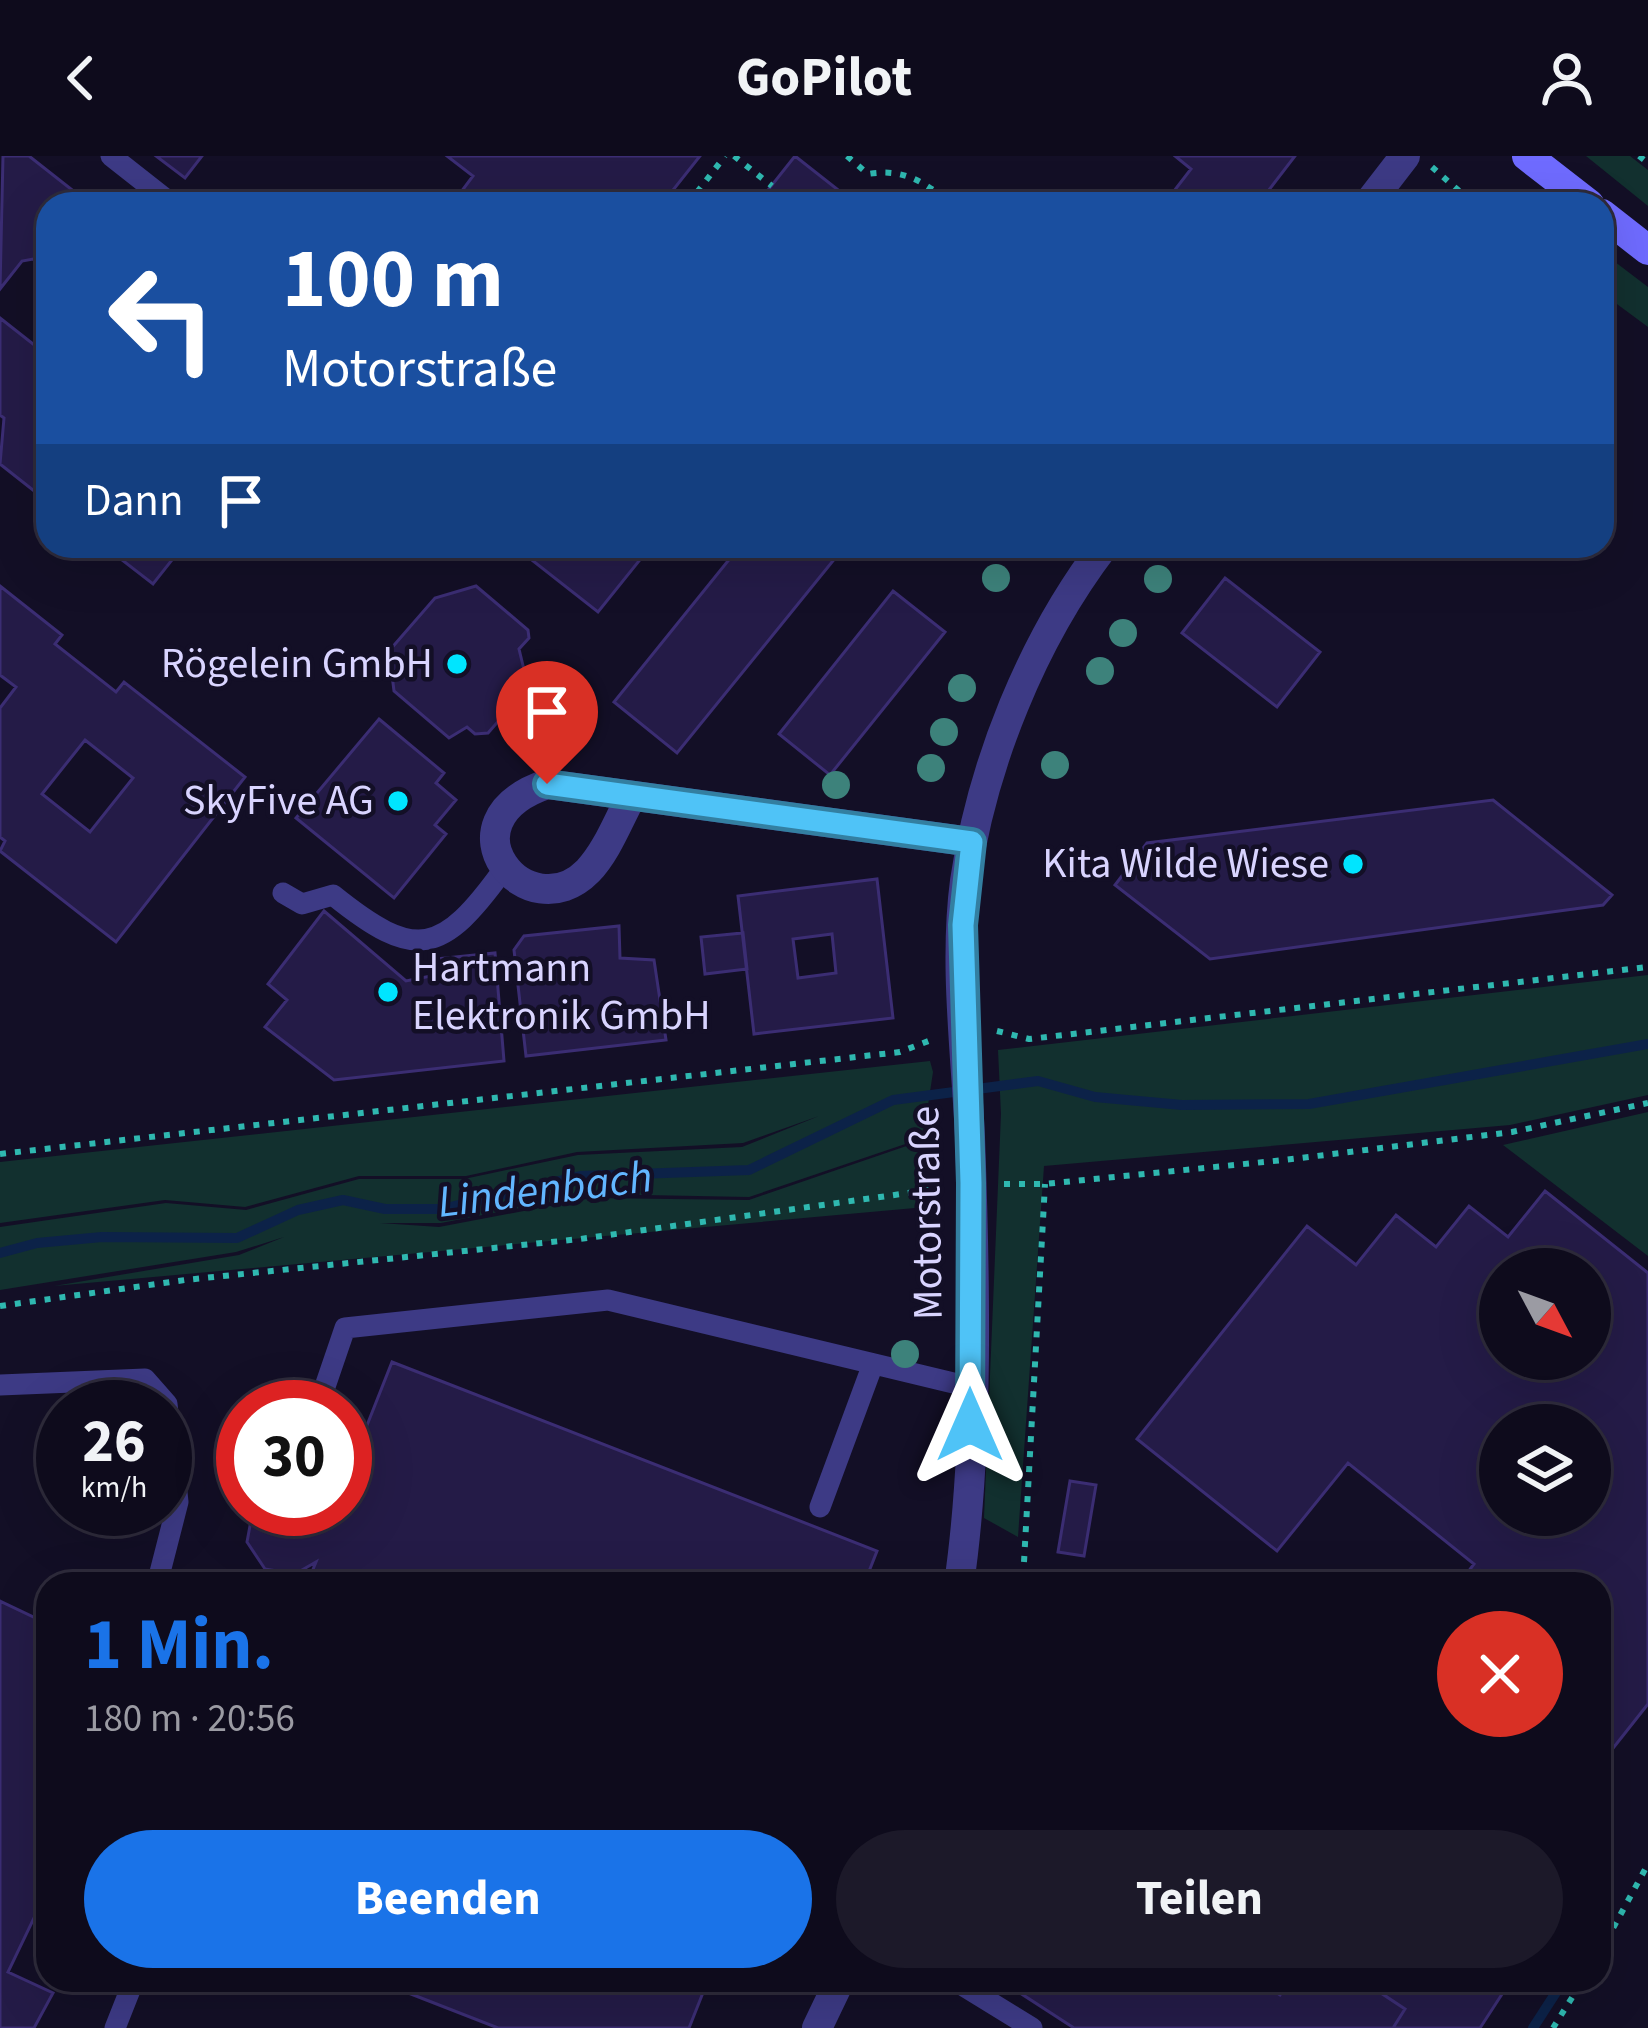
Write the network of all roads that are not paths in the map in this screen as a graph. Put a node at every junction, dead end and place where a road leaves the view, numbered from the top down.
1 (111, 156) edge
2 (1406, 156) edge
3 (1527, 156) edge
4 (157, 192) edge
5 (1378, 192) edge
6 (1574, 192) edge
7 (1614, 223) edge
8 (1648, 250) edge
9 (1096, 558) edge
10 (631, 796) junction
11 (972, 842) junction
12 (503, 869) junction
13 (283, 893) dead end
14 (873, 1364) junction
15 (327, 1380) edge
16 (0, 1385) edge
17 (970, 1387) junction
18 (820, 1507) dead end
19 (160, 1572) edge
20 (960, 1572) edge
21 (129, 1992) edge
22 (834, 1992) edge
23 (974, 1992) edge
24 (115, 2028) edge
25 (817, 2028) edge
26 (1032, 2028) edge

1 - 4 lane
2 - 5 street
3 - 6 main road
7 - 8 main road
9 - 11 street, Motorstraße
10 - 11 street
10 - 12 street
10 - 12 street
11 - 17 street, Motorstraße
12 - 13 lane
14 - 15 lane
14 - 17 lane
14 - 18 lane
16 - 19 lane
17 - 20 street, Motorstraße
21 - 24 lane
22 - 25 street
23 - 26 lane

